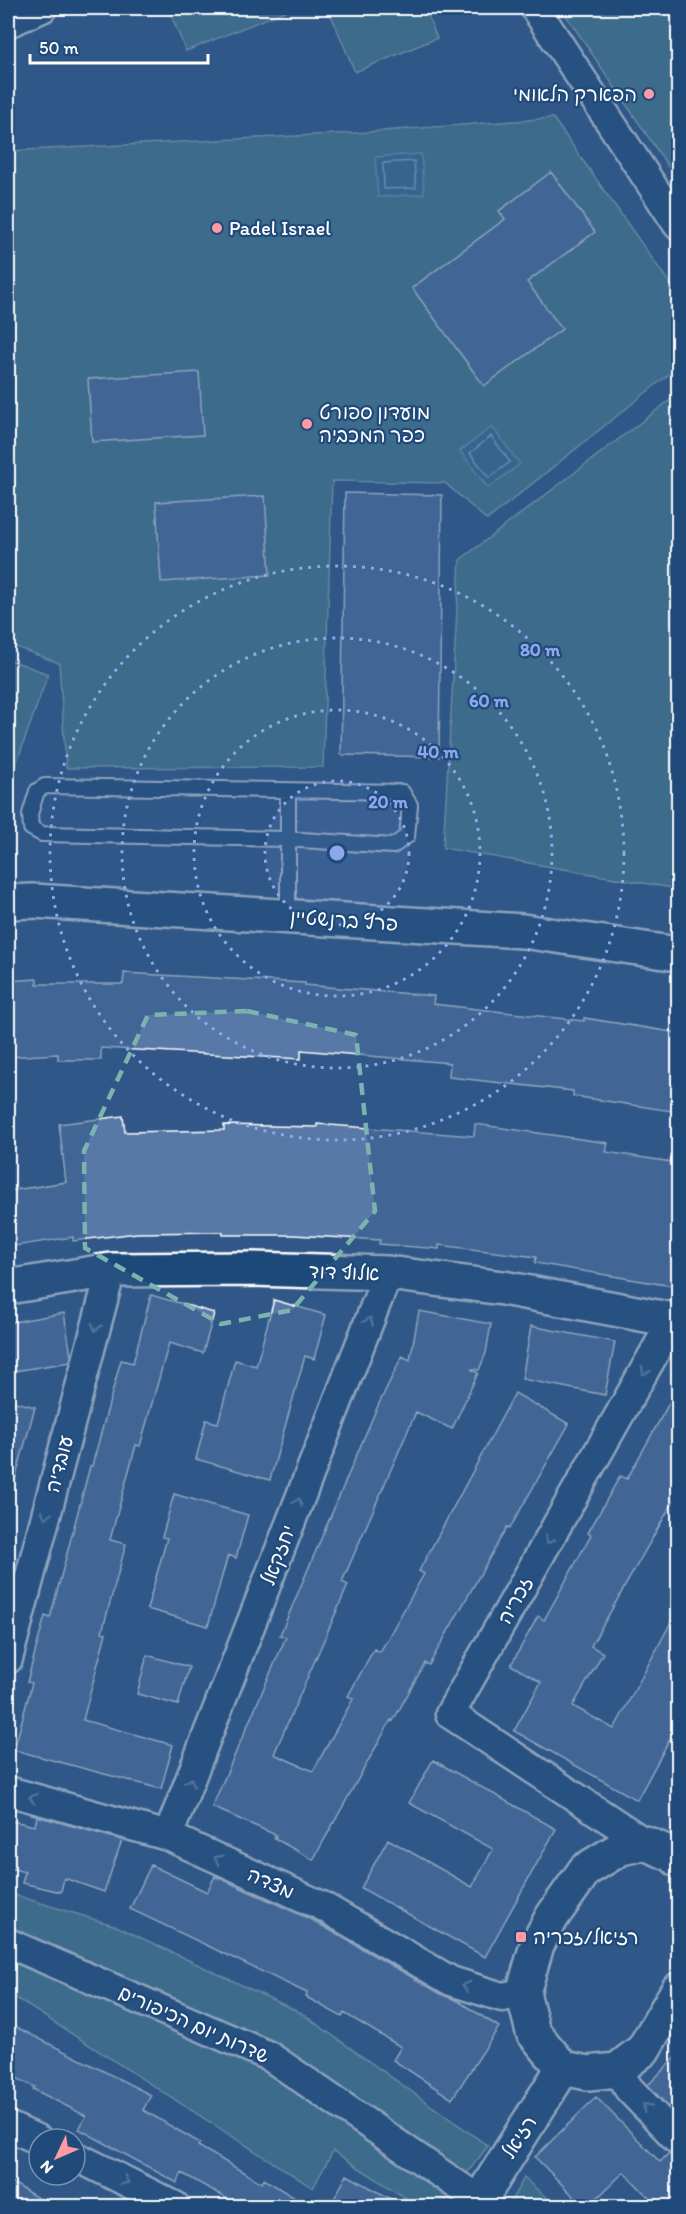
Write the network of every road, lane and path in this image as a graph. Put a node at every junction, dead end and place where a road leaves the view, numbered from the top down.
1 (42, 8) edge
2 (535, 8) edge
3 (8, 23) edge
4 (678, 225) edge
5 (288, 791) junction
6 (286, 839) junction
7 (8, 902) edge
8 (288, 917) junction
9 (678, 954) edge
10 (111, 1270) junction
11 (388, 1273) junction
12 (8, 1287) edge
13 (676, 1320) edge
14 (8, 1659) edge
15 (8, 1791) edge
16 (168, 1836) junction
17 (659, 1850) edge
18 (8, 1943) edge
19 (678, 1990) edge
20 (523, 1993) junction
21 (563, 2068) junction
22 (617, 2070) junction
23 (8, 2126) edge
24 (27, 2135) edge
25 (678, 2140) edge
26 (87, 2162) edge
27 (481, 2204) edge
28 (175, 2206) edge

1 - 3 street
2 - 4 street
5 - 6 lane
5 - 6 lane
5 - 6 lane
6 - 8 lane
7 - 8 street, פרץ ברנשטיין
8 - 9 street, פרץ ברנשטיין
10 - 11 street, אלוף דוד
10 - 12 street, אלוף דוד
10 -> 14 street, עובדיה
11 - 13 street, אלוף דוד
16 -> 11 street, יחזקאל
13 -> 17 street, זכריה
16 -> 15 street, מצדה
20 -> 16 street, מצדה
17 - 20 street
18 - 27 street, שדרות יום הכיפורים
19 - 22 street
20 - 21 street
21 - 22 street
21 - 27 street, רזיאל
25 -> 22 street
23 - 24 street
26 -> 28 street

